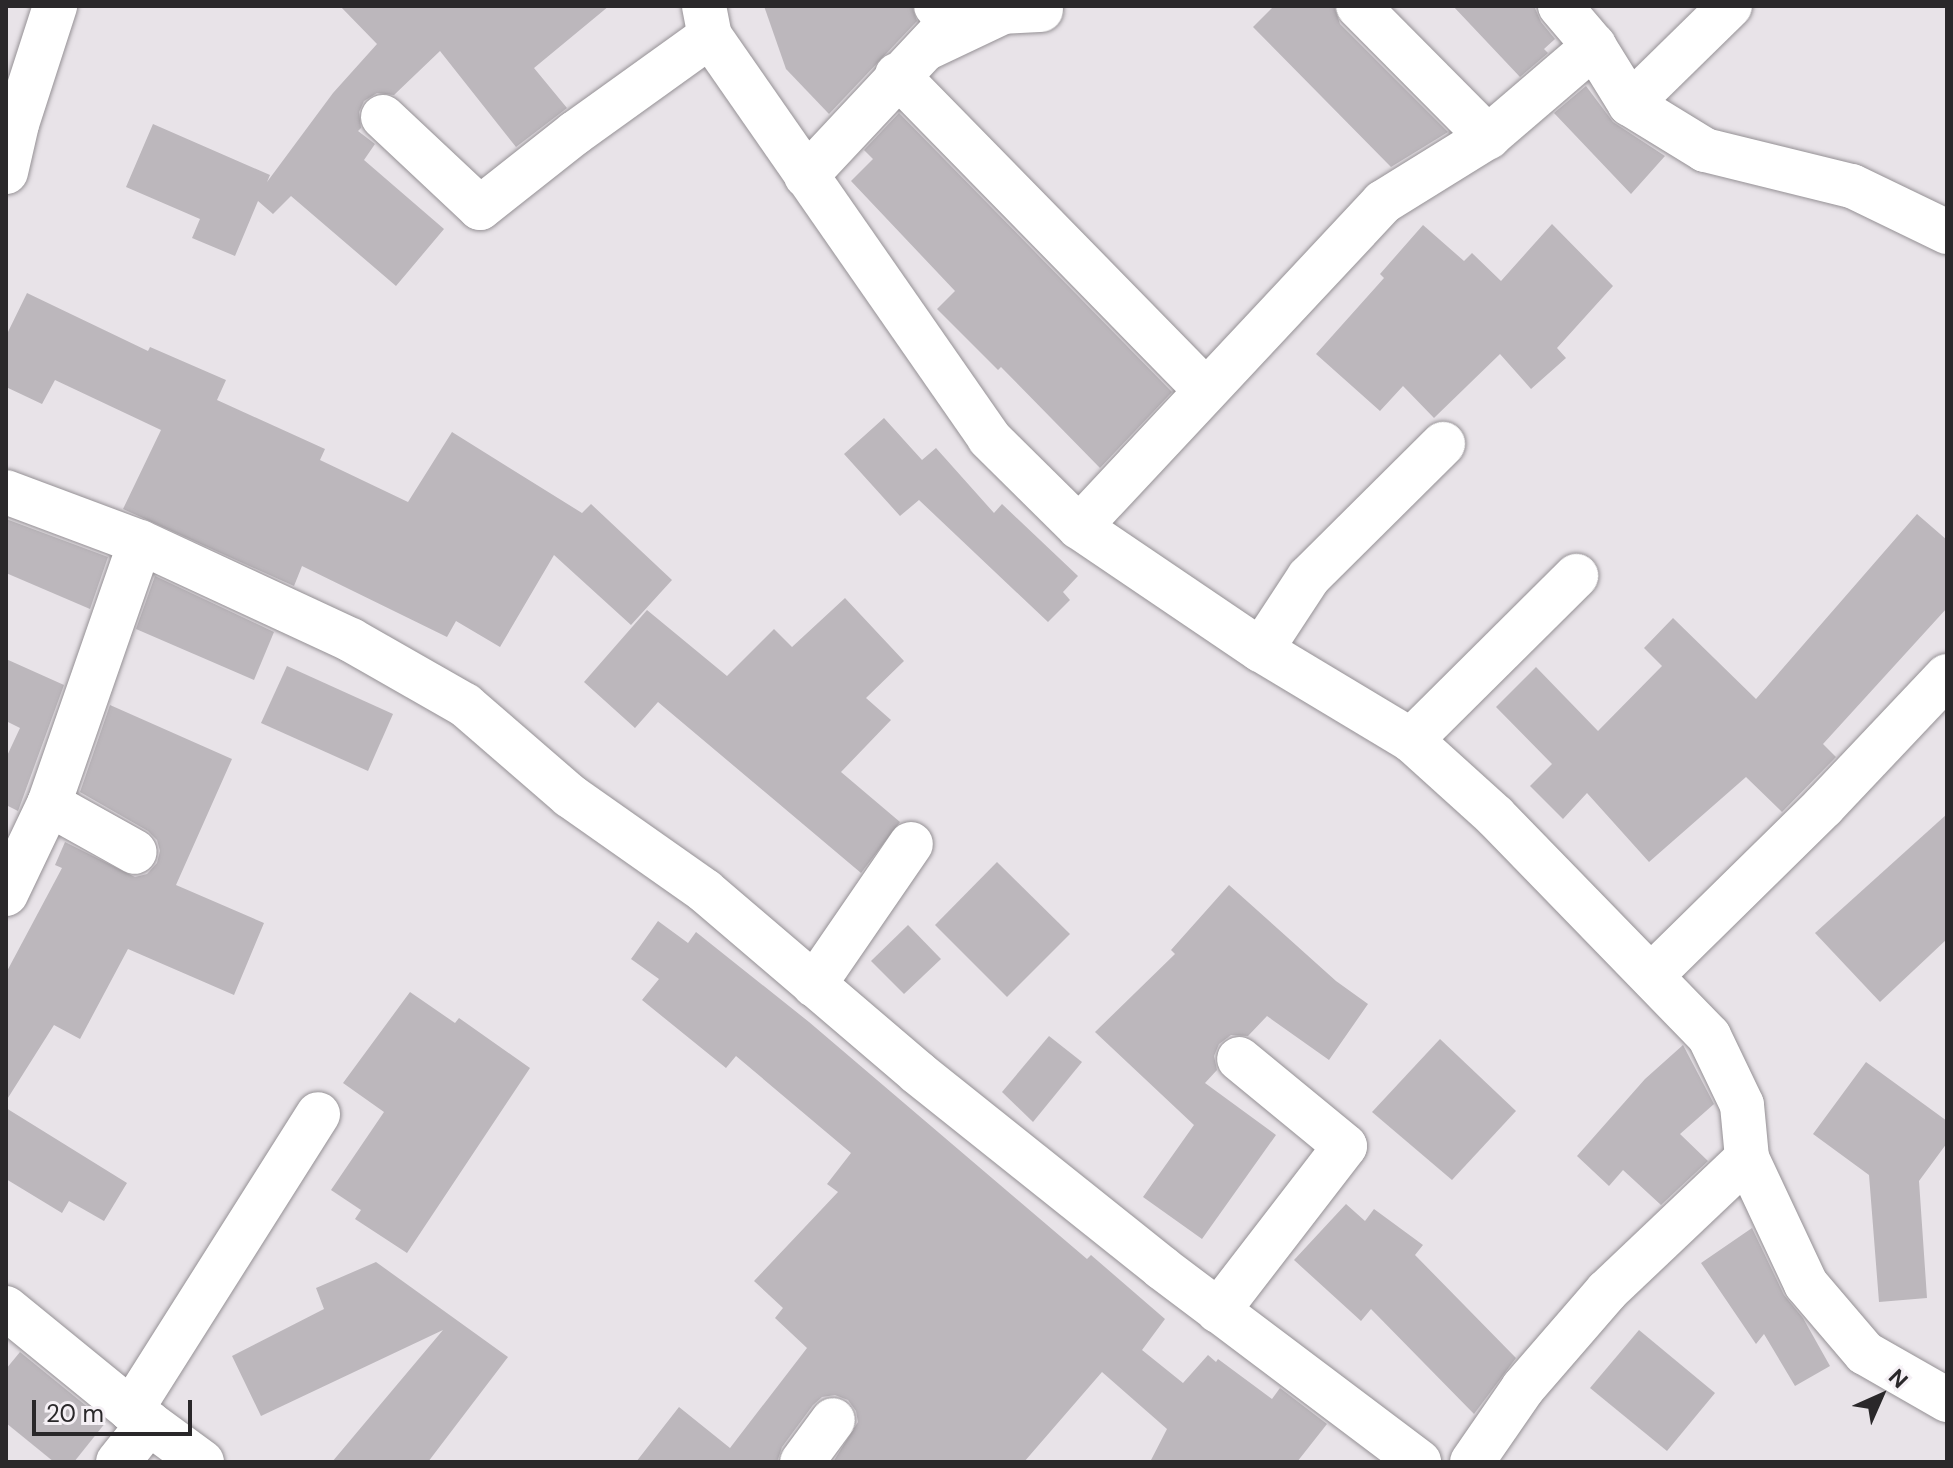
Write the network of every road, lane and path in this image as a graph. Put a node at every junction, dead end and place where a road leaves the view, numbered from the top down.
1 (55, 6) edge
2 (936, 6) edge
3 (1358, 6) edge
4 (1560, 6) edge
5 (1730, 6) edge
6 (1041, 10) dead end
7 (707, 21) edge
8 (1594, 46) junction
9 (910, 62) junction
10 (1630, 104) junction
11 (383, 117) dead end
12 (1488, 137) junction
13 (6, 172) edge
14 (806, 176) junction
15 (1947, 232) edge
16 (1205, 390) junction
17 (1443, 444) dead end
18 (6, 492) edge
19 (1079, 527) junction
20 (140, 542) junction
21 (1576, 576) dead end
22 (1261, 650) junction
23 (1947, 676) edge
24 (1411, 740) junction
25 (49, 804) junction
26 (911, 844) dead end
27 (135, 852) dead end
28 (6, 894) edge
29 (1652, 975) junction
30 (814, 985) junction
31 (1239, 1059) dead end
32 (318, 1114) dead end
33 (1747, 1158) junction
34 (6, 1308) edge
35 (1218, 1311) junction
36 (1947, 1400) edge
37 (140, 1416) junction
38 (833, 1420) dead end
39 (118, 1462) edge
40 (202, 1462) edge
41 (802, 1462) edge
42 (1419, 1462) edge
43 (1472, 1462) edge

1 - 13 street
2 - 9 street
3 - 12 street
4 - 8 street
5 - 10 street
6 - 9 street
7 - 11 street
7 - 14 street
8 - 10 street
8 - 12 street
9 - 14 street
9 - 16 street
10 - 15 street
12 - 16 street
14 - 19 street
16 - 19 street
17 - 22 street
18 - 20 street
19 - 22 street
20 - 25 street
20 - 30 street
21 - 24 street
22 - 24 street
23 - 29 street
24 - 29 street
25 - 27 street
25 - 28 street
26 - 30 street
29 - 33 street
30 - 35 street
31 - 35 street
32 - 37 street
33 - 36 street
33 - 43 street
34 - 37 street
35 - 42 street
37 - 39 street
37 - 40 street
38 - 41 street

